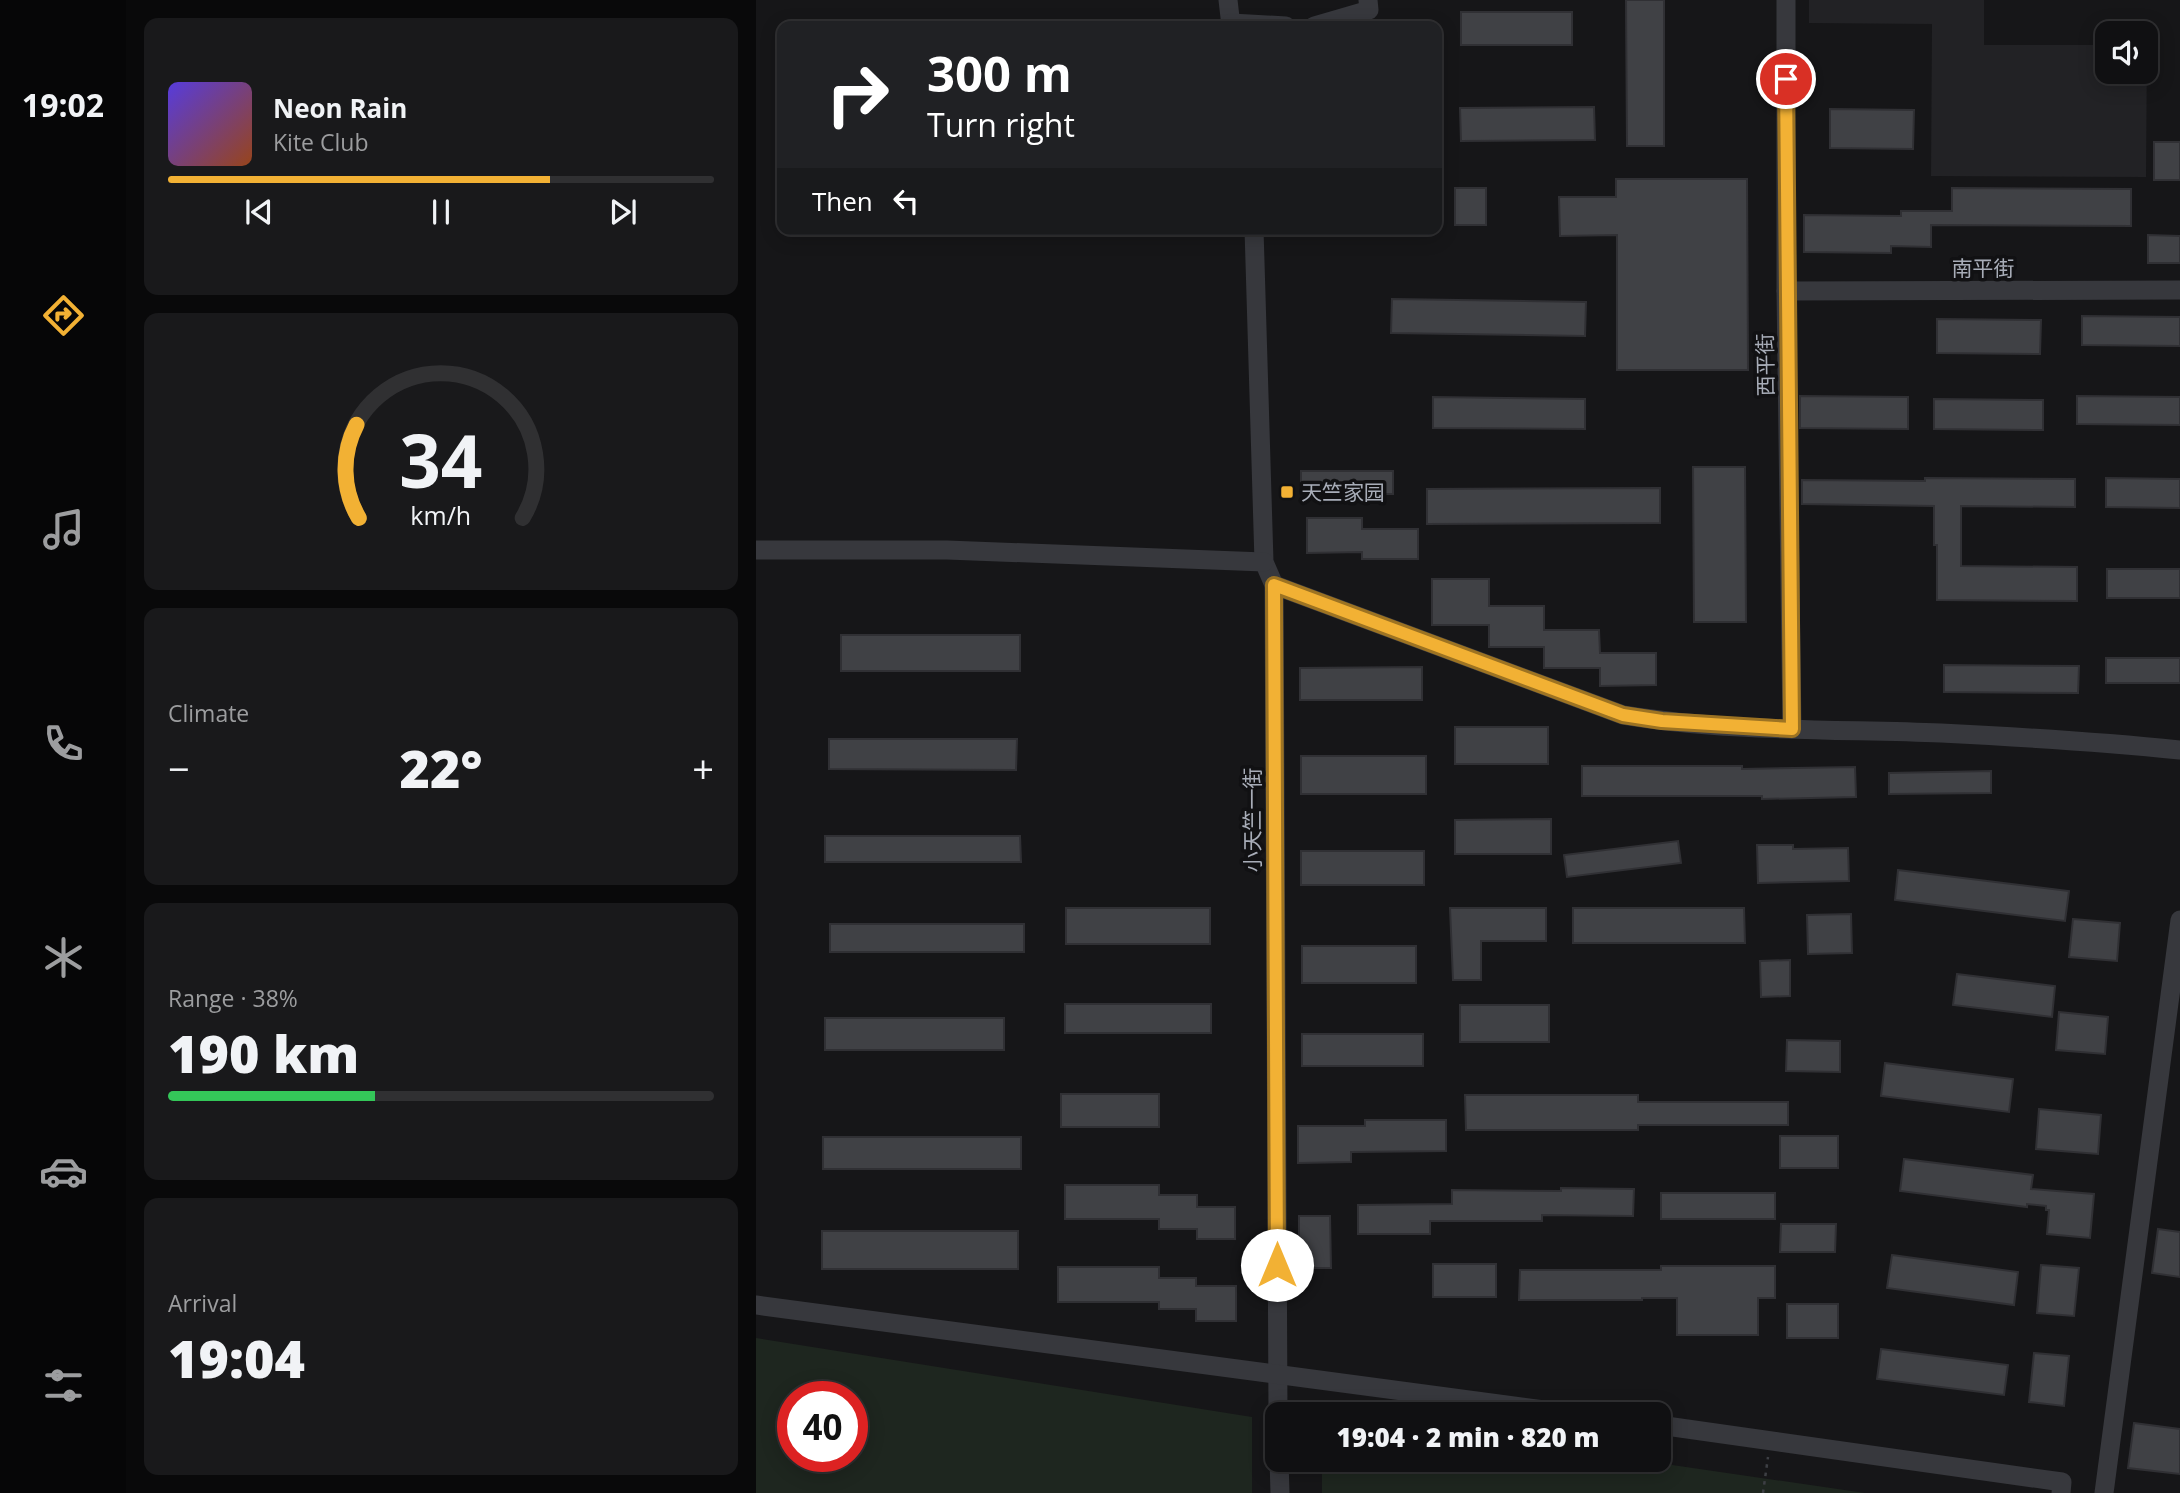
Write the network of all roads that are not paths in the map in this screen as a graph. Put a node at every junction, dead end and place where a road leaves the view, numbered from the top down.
1 (1228, 0) edge
2 (1368, 0) edge
3 (1786, 0) edge
4 (1231, 21) edge
5 (1331, 21) edge
6 (1254, 235) edge
7 (2180, 290) edge
8 (1786, 291) junction
9 (756, 550) edge
10 (1264, 562) junction
11 (1274, 585) junction
12 (1792, 729) junction
13 (2180, 750) edge
14 (2180, 920) edge
15 (756, 1305) edge
16 (1277, 1374) junction
17 (1278, 1402) edge
18 (1486, 1402) edge
19 (1671, 1427) edge
20 (1279, 1472) edge
21 (1280, 1493) edge
22 (2061, 1493) edge
23 (2104, 1493) edge

1 - 4 street
2 - 5 street
3 - 8 street, 西平街
6 - 10 street, 小天竺一街
7 - 8 street, 南平街
8 - 12 street, 西平街
9 - 10 street
10 - 11 street, 小天竺一街
11 - 12 street
11 - 16 street, 小天竺一街
12 - 13 street
14 - 23 street
15 - 16 street
16 - 17 street, 小天竺一街
16 - 18 street
19 - 22 street
20 - 21 street

